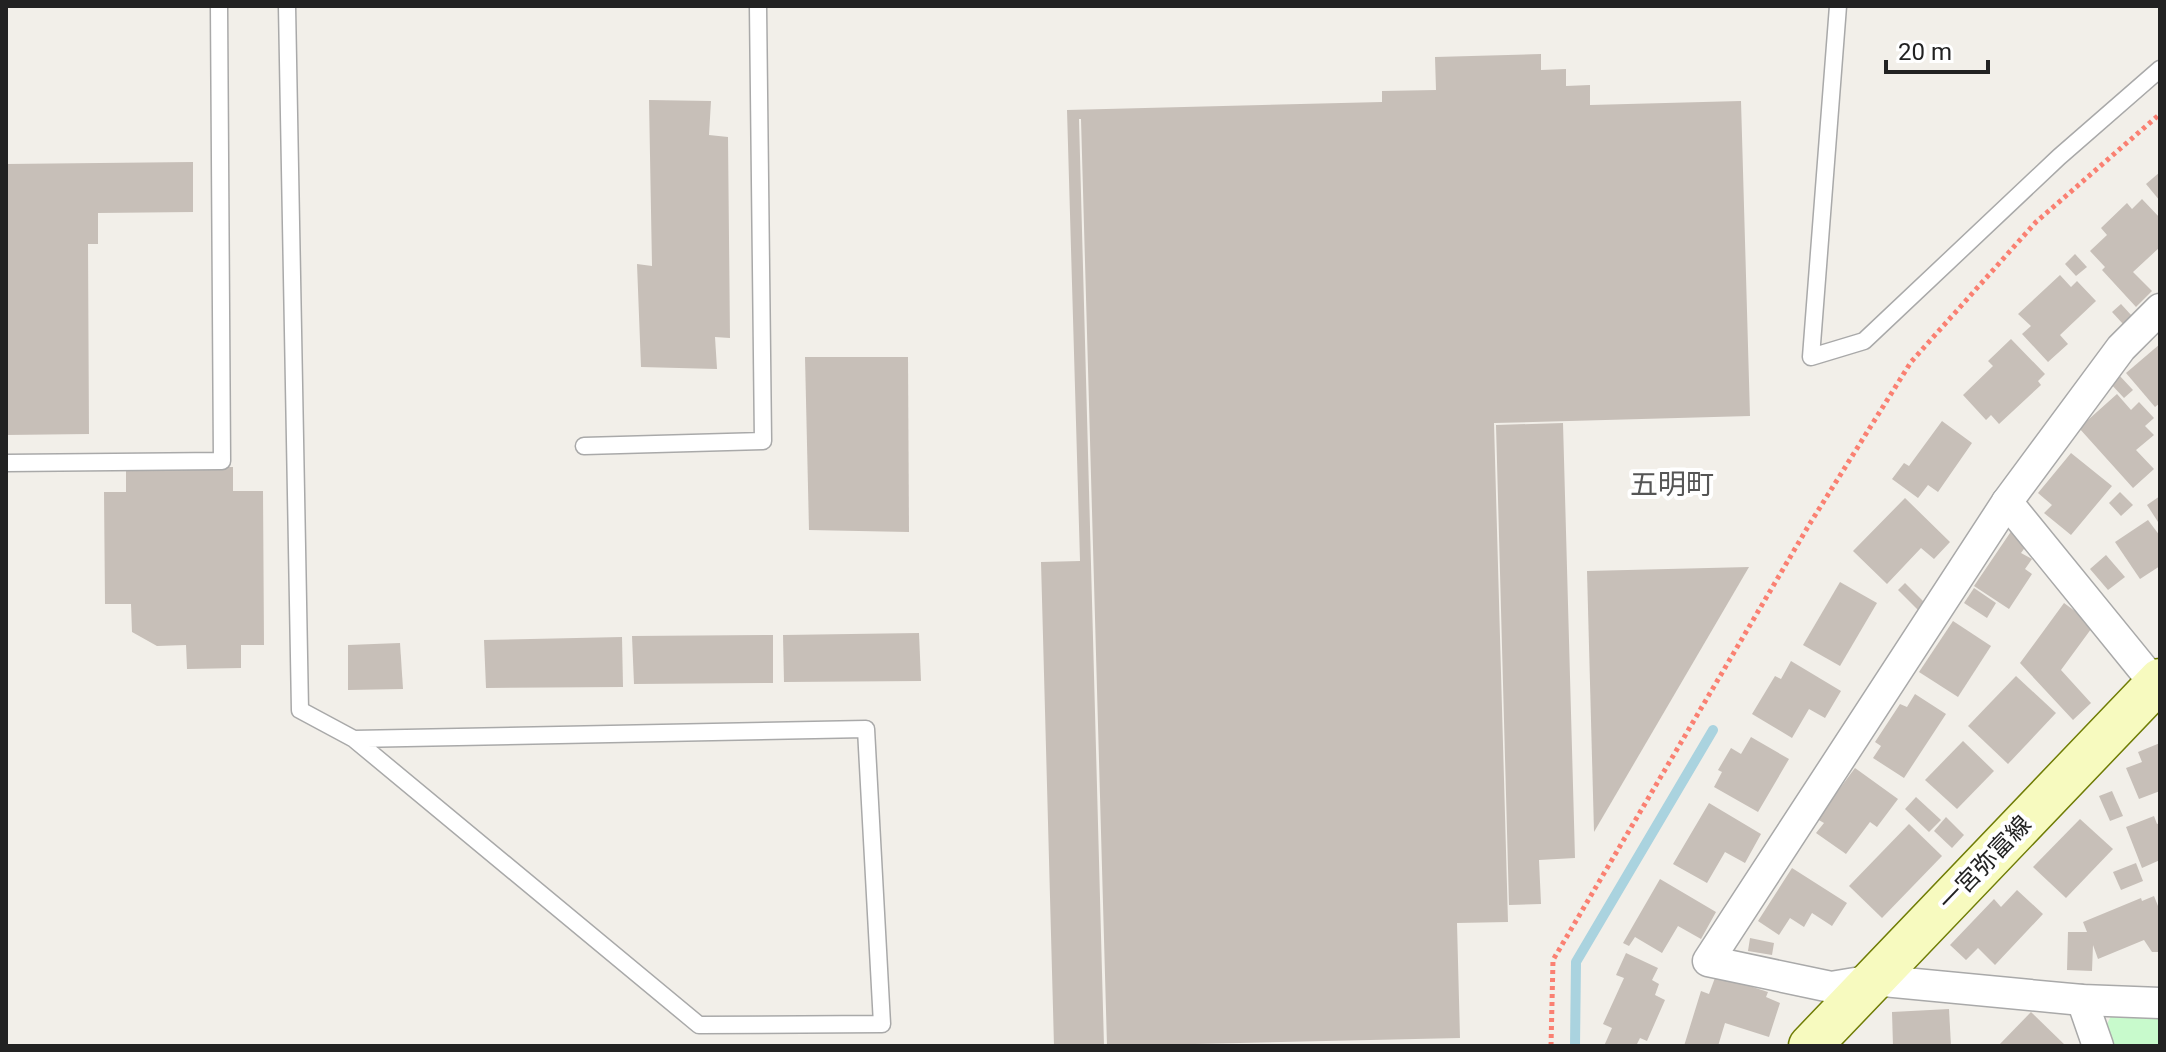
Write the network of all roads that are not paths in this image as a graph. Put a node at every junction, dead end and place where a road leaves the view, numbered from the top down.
1 (219, 6) edge
2 (287, 6) edge
3 (758, 6) edge
4 (1838, 6) edge
5 (2160, 69) edge
6 (2160, 309) edge
7 (584, 446) dead end
8 (6, 463) edge
9 (2007, 502) junction
10 (2158, 685) edge
11 (354, 739) junction
12 (1873, 980) junction
13 (2082, 1000) junction
14 (2160, 1003) edge
15 (1810, 1046) edge
16 (2098, 1046) edge

1 - 8 lane
2 - 11 lane
3 - 7 lane
4 - 5 lane
6 - 9 street
9 - 10 street
9 - 12 street
10 - 12 main road, 一宮弥富線
11 - 11 lane
12 - 13 street
12 - 15 main road, 一宮弥富線
13 - 14 street
13 - 16 street

